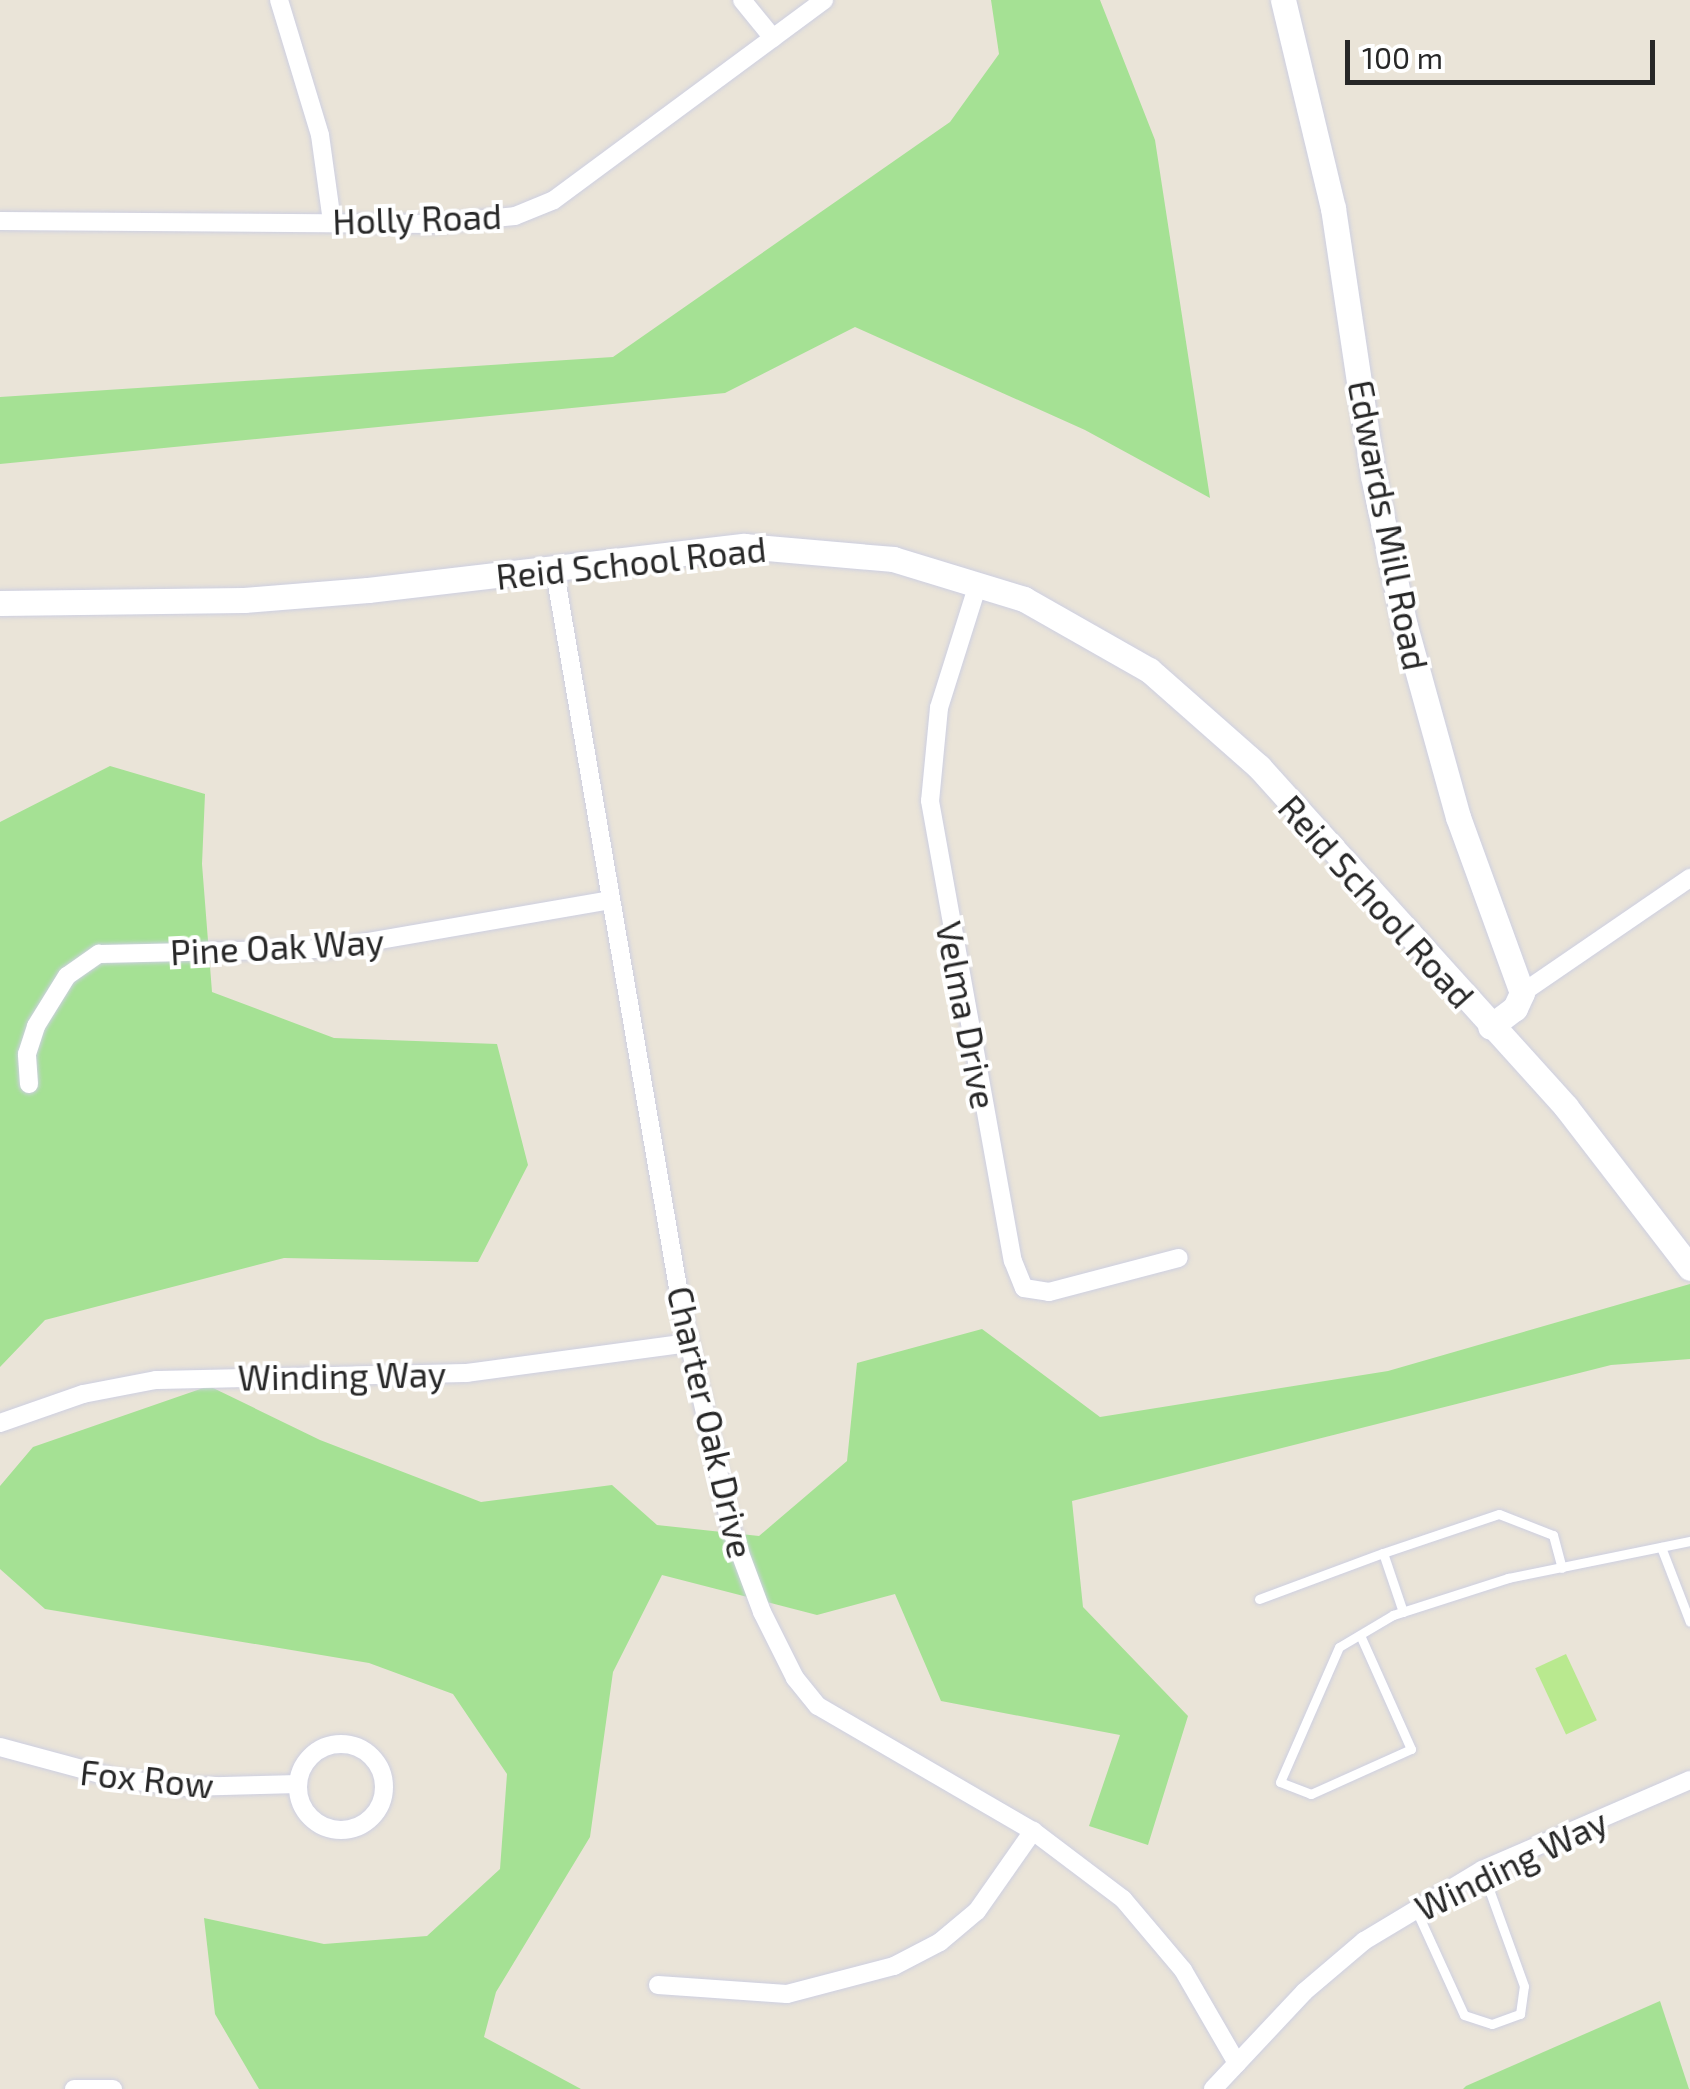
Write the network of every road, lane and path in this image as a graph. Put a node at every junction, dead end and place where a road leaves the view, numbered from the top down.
1 (279, 0) edge
2 (742, 0) edge
3 (824, 0) edge
4 (1282, 0) edge
5 (773, 38) junction
6 (0, 221) edge
7 (332, 222) junction
8 (554, 568) junction
9 (978, 584) junction
10 (0, 603) edge
11 (1690, 878) edge
12 (610, 900) junction
13 (1522, 993) junction
14 (1490, 1027) junction
15 (29, 1084) dead end
16 (1179, 1258) dead end
17 (1690, 1268) edge
18 (689, 1343) junction
19 (0, 1423) edge
20 (1690, 1541) edge
21 (1661, 1547) junction
22 (1382, 1553) junction
23 (1562, 1568) junction
24 (1259, 1599) dead end
25 (1403, 1612) junction
26 (1690, 1622) edge
27 (1360, 1635) junction
28 (0, 1748) edge
29 (1690, 1780) edge
30 (298, 1784) junction
31 (1033, 1832) junction
32 (1482, 1870) junction
33 (1415, 1908) junction
34 (658, 1985) dead end
35 (1237, 2062) junction
36 (74, 2089) edge
37 (112, 2089) edge
38 (1213, 2089) edge

1 - 7 street
2 - 5 street
3 - 5 street, Holly Road
4 - 13 street, Edwards Mill Road
5 - 7 street, Holly Road
6 - 7 street, Holly Road
8 - 9 street, Reid School Road
8 - 10 street, Reid School Road
8 - 12 street, Charter Oak Drive
9 - 14 street, Reid School Road
9 - 16 street, Velma Drive
11 - 13 street
12 - 15 street, Pine Oak Way
12 - 18 street, Charter Oak Drive
13 - 14 street
14 - 17 street, Reid School Road
18 - 19 street, Winding Way
18 - 31 street, Charter Oak Drive
20 - 21 lane
21 - 23 lane
21 - 26 lane
22 - 23 lane
22 - 24 lane
22 - 25 lane
23 - 25 lane
25 - 27 lane
27 - 27 lane
28 - 30 street, Fox Row
29 - 32 street, Winding Way
30 - 30 street
31 - 34 street
31 - 35 street, Charter Oak Drive
32 - 33 street, Winding Way
32 - 33 lane
33 - 35 street, Winding Way
35 - 38 street, Winding Way
36 - 37 street

